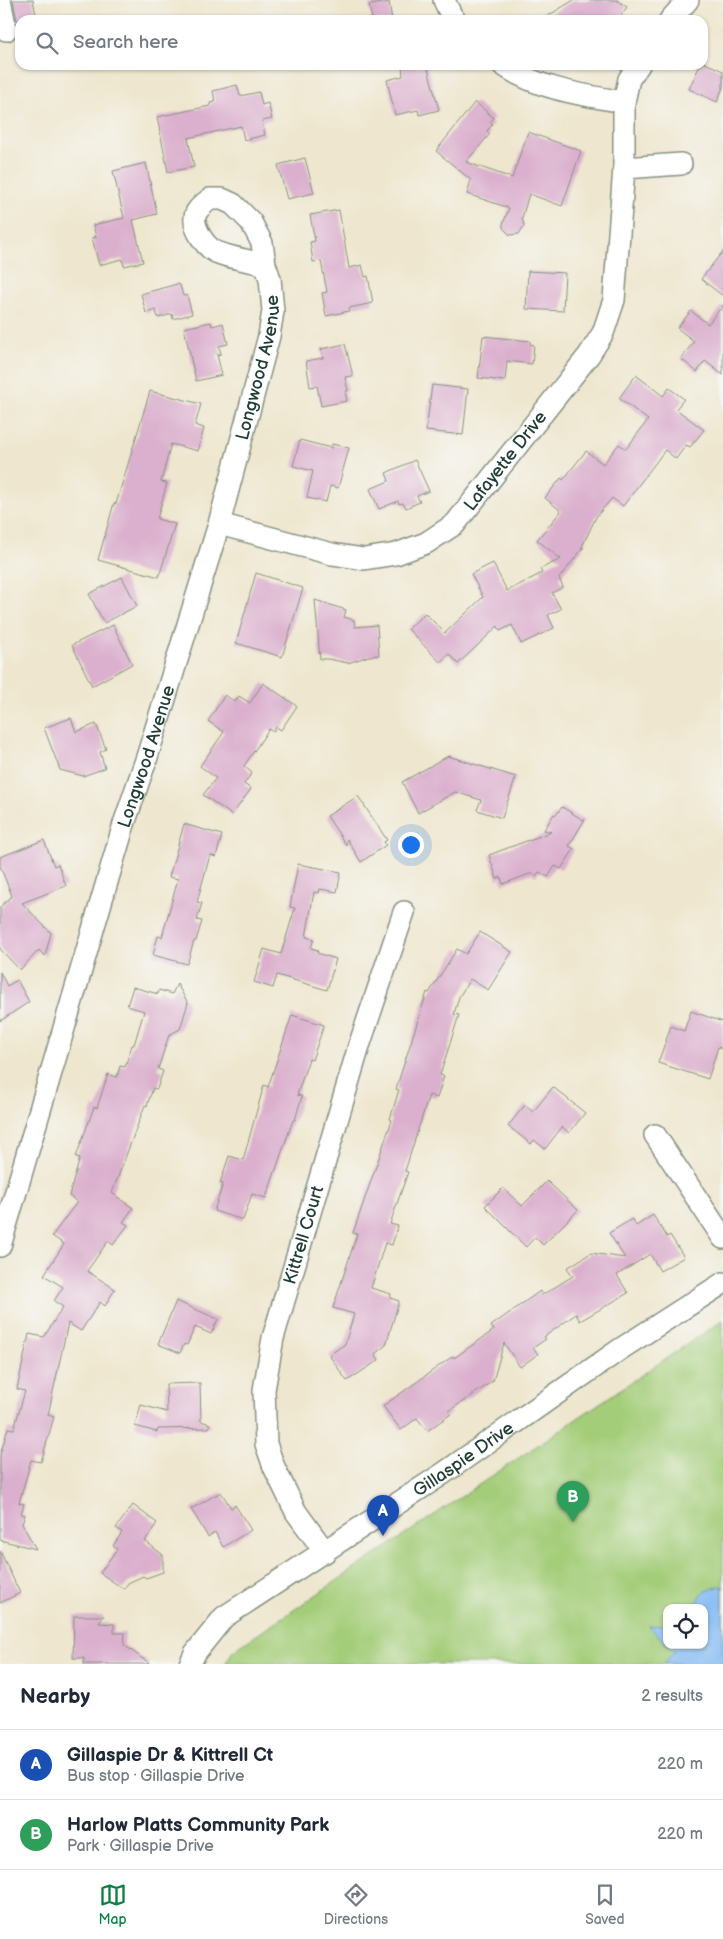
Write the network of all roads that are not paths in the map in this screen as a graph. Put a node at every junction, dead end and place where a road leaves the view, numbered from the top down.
1 (0, 0) edge
2 (444, 0) edge
3 (688, 0) edge
4 (452, 15) edge
5 (674, 15) edge
6 (6, 30) dead end
7 (510, 70) edge
8 (636, 70) edge
9 (624, 102) junction
10 (682, 164) dead end
11 (624, 168) junction
12 (265, 264) dead end
13 (219, 524) junction
14 (404, 912) dead end
15 (655, 1135) dead end
16 (723, 1238) edge
17 (0, 1246) edge
18 (723, 1283) edge
19 (325, 1552) junction
20 (190, 1664) edge

1 - 6 street
2 - 4 street
3 - 5 street
7 - 9 street
8 - 9 street, Lafayette Drive
9 - 11 street, Lafayette Drive
10 - 11 street
11 - 13 street, Lafayette Drive
12 - 13 street, Longwood Avenue
13 - 17 street, Longwood Avenue
14 - 19 street, Kittrell Court
15 - 16 street
18 - 19 street, Gillaspie Drive
19 - 20 street, Gillaspie Drive

